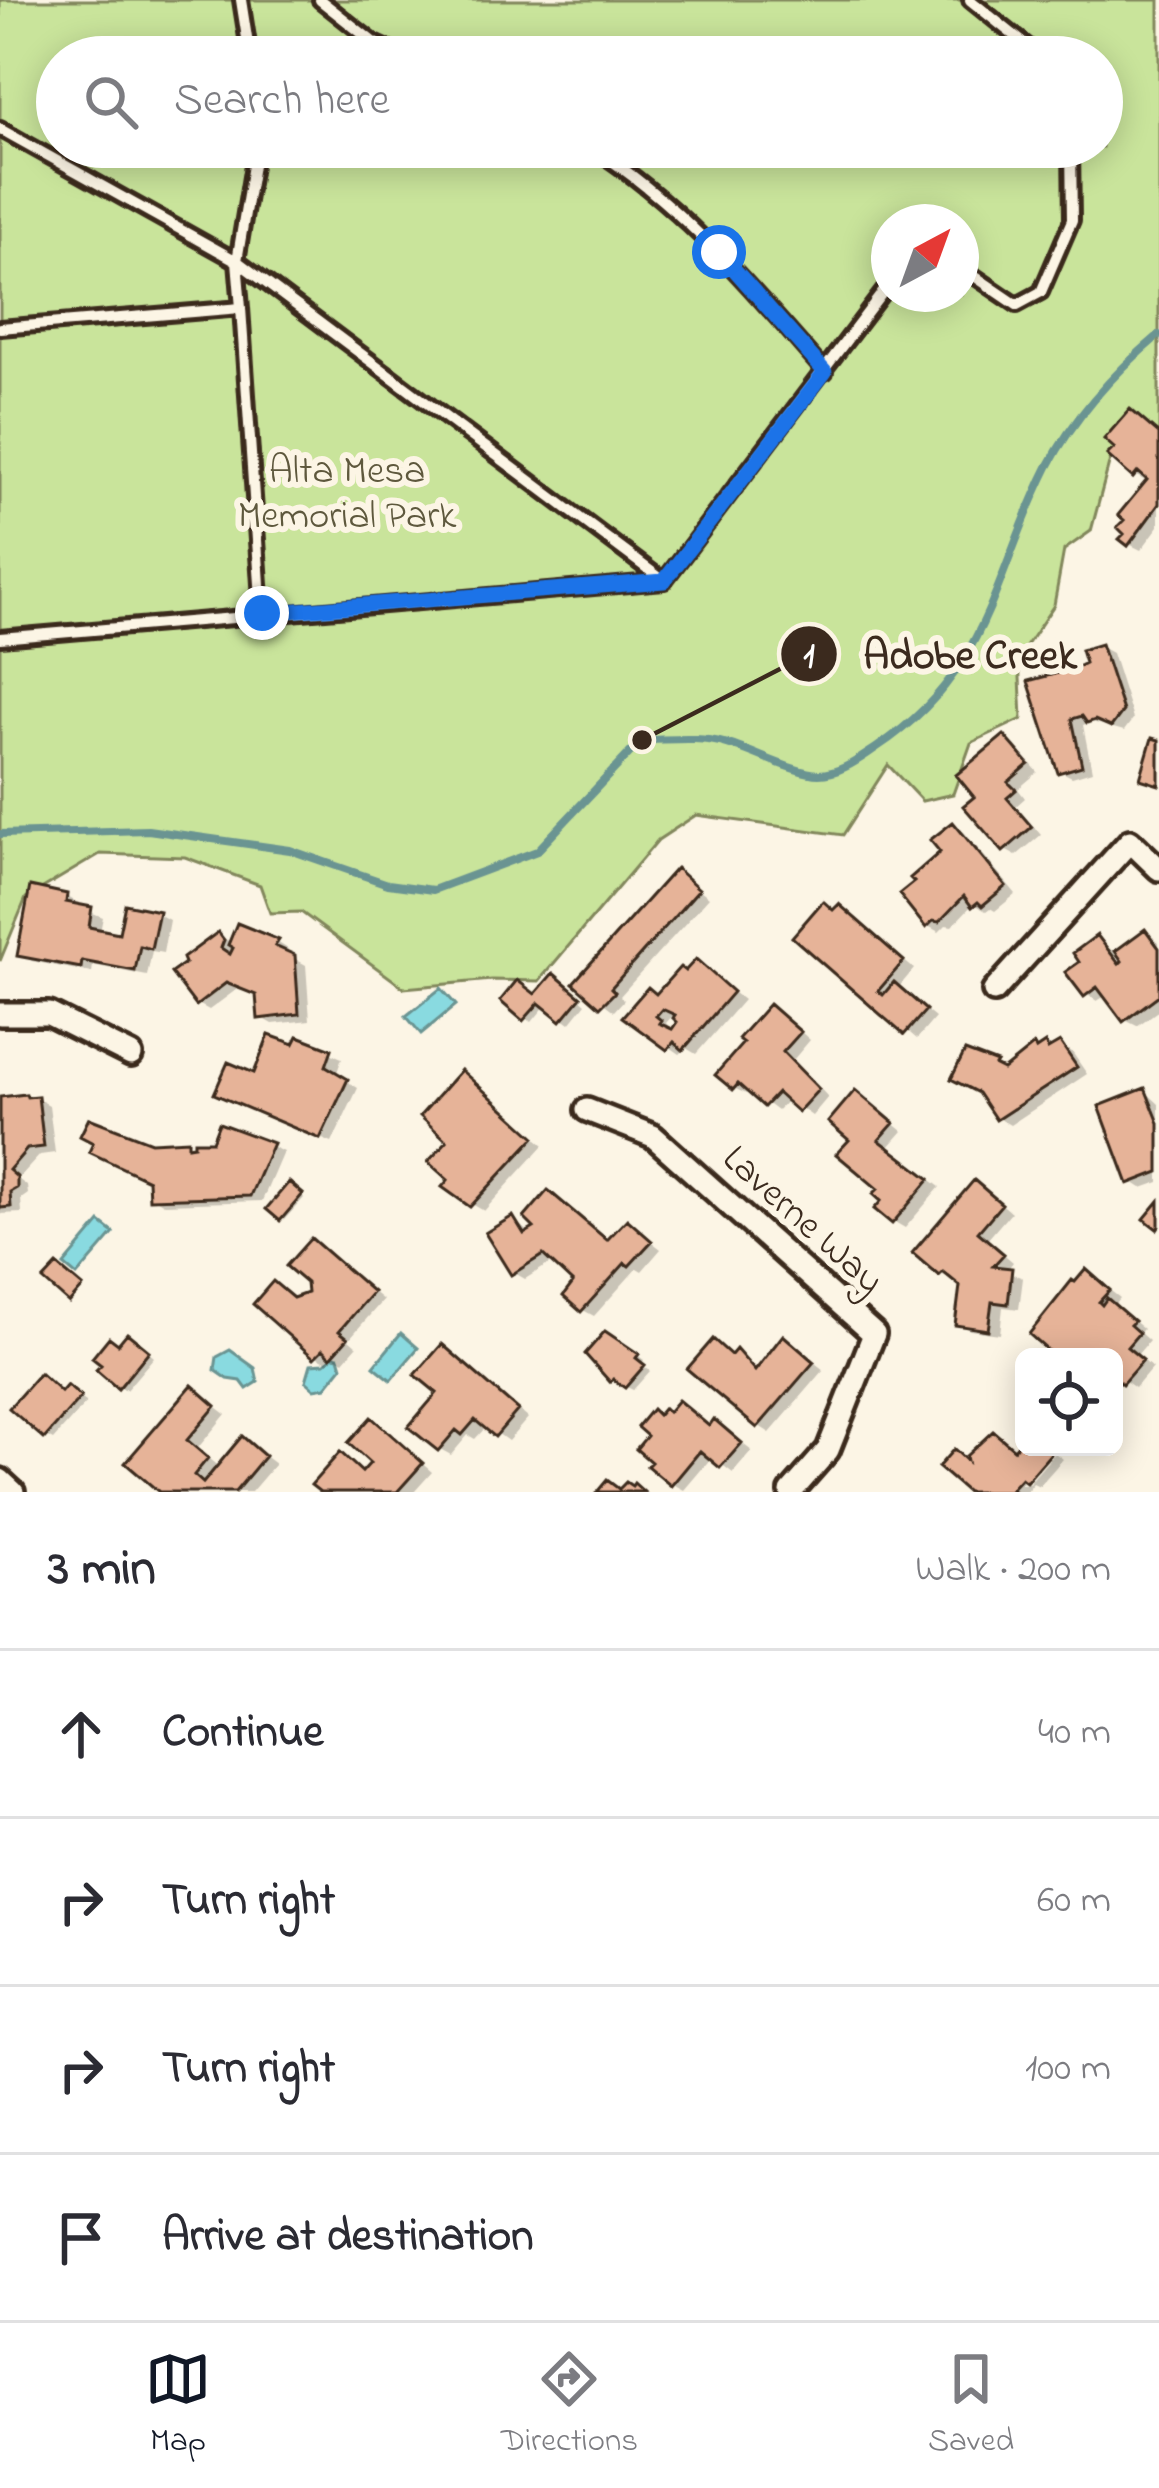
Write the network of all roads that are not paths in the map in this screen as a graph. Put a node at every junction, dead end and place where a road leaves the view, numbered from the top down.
1 (241, 0) edge
2 (320, 0) edge
3 (970, 0) edge
4 (247, 36) edge
5 (366, 36) edge
6 (1015, 36) edge
7 (0, 129) edge
8 (36, 149) edge
9 (70, 168) edge
10 (252, 168) edge
11 (625, 168) edge
12 (1071, 168) edge
13 (237, 261) junction
14 (979, 279) edge
15 (242, 308) junction
16 (871, 309) edge
17 (0, 328) edge
18 (825, 372) junction
19 (664, 581) junction
20 (262, 613) junction
21 (0, 638) edge
22 (1159, 869) edge
23 (994, 992) dead end
24 (0, 1014) edge
25 (131, 1055) dead end
26 (587, 1110) dead end
27 (0, 1480) edge
28 (13, 1492) edge
29 (791, 1492) edge

1 - 4 lane
2 - 5 lane
3 - 6 lane
7 - 8 lane
9 - 13 lane
10 - 13 lane
11 - 18 lane
12 - 14 lane
13 - 15 lane
13 - 19 lane
15 - 17 lane
15 - 20 lane
16 - 18 lane
18 - 19 lane
19 - 20 lane
20 - 21 lane
22 - 23 street
24 - 25 street
26 - 29 street, Laverne Way
27 - 28 street

